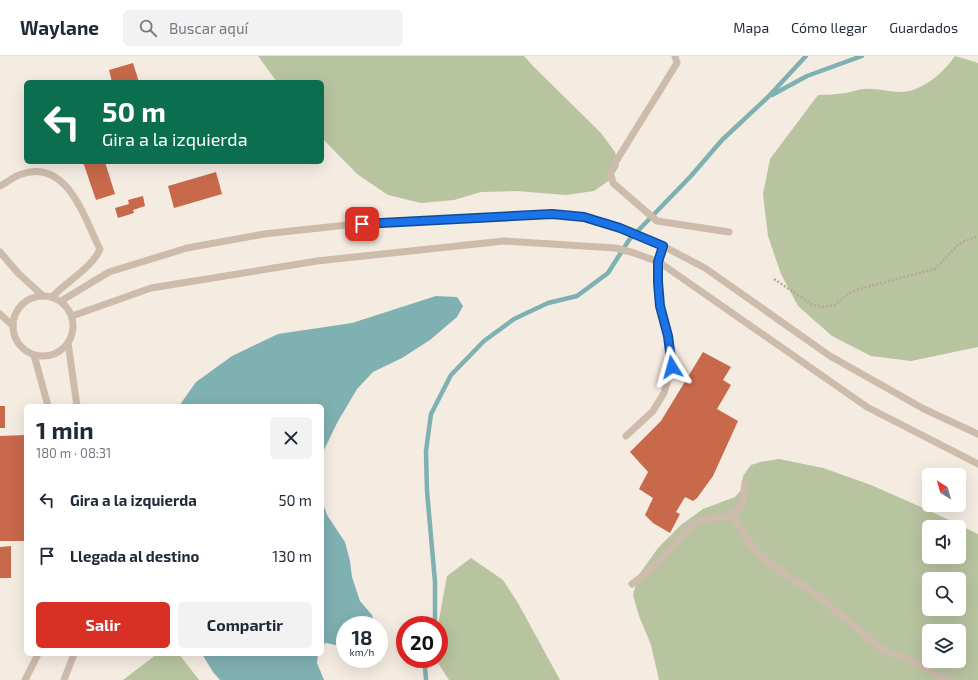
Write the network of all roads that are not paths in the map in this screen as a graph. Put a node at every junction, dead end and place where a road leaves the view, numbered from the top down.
1 (675, 56) edge
2 (0, 186) edge
3 (728, 232) dead end
4 (663, 246) junction
5 (0, 252) edge
6 (658, 262) junction
7 (42, 295) junction
8 (52, 296) junction
9 (61, 301) junction
10 (0, 314) edge
11 (72, 316) junction
12 (13, 326) junction
13 (68, 343) junction
14 (34, 355) junction
15 (47, 404) edge
16 (77, 404) edge
17 (978, 434) edge
18 (626, 436) dead end
19 (978, 464) edge
20 (745, 482) dead end
21 (732, 514) junction
22 (632, 584) dead end
23 (37, 656) edge
24 (73, 656) edge
25 (25, 680) edge
26 (64, 680) edge
27 (947, 680) edge

1 - 3 lane
2 - 8 lane
4 - 6 lane
4 - 9 lane
4 - 17 lane
5 - 7 lane
6 - 11 lane
6 - 18 lane
6 - 19 lane
7 - 8 lane
7 - 12 lane
8 - 9 lane
9 - 11 lane
10 - 12 lane
11 - 13 lane
12 - 14 lane
13 - 14 lane
13 - 16 lane
14 - 15 lane
20 - 21 lane
21 - 22 lane
21 - 27 lane
23 - 25 lane
24 - 26 lane

